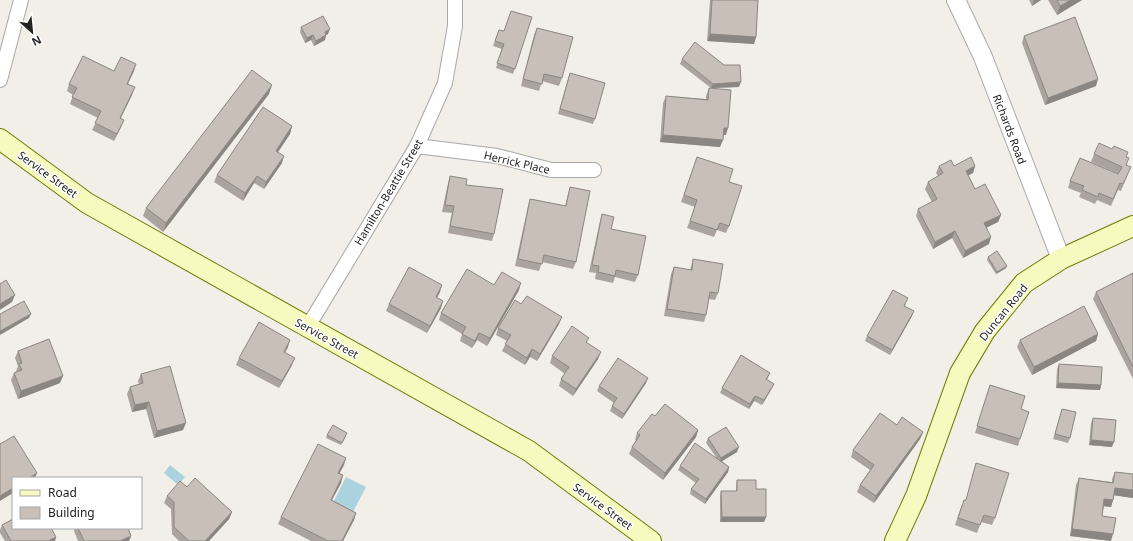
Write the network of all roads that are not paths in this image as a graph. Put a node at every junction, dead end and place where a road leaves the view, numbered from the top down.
1 (22, 0) edge
2 (455, 0) edge
3 (956, 0) edge
4 (0, 80) edge
5 (0, 139) edge
6 (417, 146) junction
7 (594, 170) dead end
8 (1133, 226) edge
9 (1061, 259) junction
10 (307, 328) junction
11 (651, 541) edge
12 (895, 541) edge

1 - 4 street
2 - 6 street, Hamilton-Beattie Street
3 - 9 street, Richards Road
5 - 10 main road, Service Street
6 - 7 street, Herrick Place
6 - 10 street, Hamilton-Beattie Street
8 - 9 main road, Duncan Road
9 - 12 main road, Duncan Road
10 - 11 main road, Service Street

